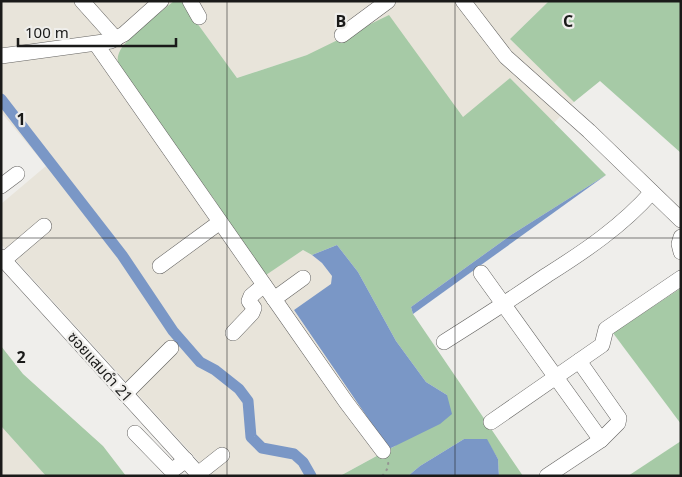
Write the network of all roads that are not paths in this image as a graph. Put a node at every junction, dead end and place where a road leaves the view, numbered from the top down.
1 (82, 1) edge
2 (161, 1) edge
3 (190, 1) edge
4 (388, 1) edge
5 (463, 1) edge
6 (200, 17) dead end
7 (342, 35) dead end
8 (116, 39) junction
9 (96, 44) junction
10 (1, 56) edge
11 (17, 174) dead end
12 (1, 186) edge
13 (652, 192) junction
14 (681, 220) edge
15 (220, 222) junction
16 (44, 226) dead end
17 (681, 237) edge
18 (681, 252) edge
19 (2, 259) edge
20 (160, 266) dead end
21 (481, 273) dead end
22 (304, 278) dead end
23 (681, 278) edge
24 (264, 285) junction
25 (274, 299) junction
26 (504, 304) junction
27 (233, 333) dead end
28 (444, 342) dead end
29 (171, 348) dead end
30 (579, 361) junction
31 (556, 378) junction
32 (125, 394) junction
33 (491, 422) dead end
34 (135, 433) dead end
35 (601, 440) junction
36 (383, 451) dead end
37 (222, 455) dead end
38 (186, 460) junction
39 (200, 475) edge
40 (547, 476) edge

1 - 8 street
2 - 8 street
3 - 6 street
4 - 7 street
5 - 13 street
8 - 9 street
9 - 10 street
9 - 15 street
11 - 12 street
13 - 14 street
13 - 26 street
15 - 20 street
15 - 24 street
16 - 19 street
17 - 18 street
19 - 32 street, ซอยแสมดำ 21
21 - 26 street
22 - 25 street
23 - 30 street
24 - 25 street
24 - 27 street
25 - 36 street
26 - 28 street
26 - 31 street
29 - 32 street
30 - 31 street
30 - 35 street
31 - 33 street
31 - 35 street
32 - 38 street, ซอยแสมดำ 21
34 - 38 street
35 - 40 street
37 - 39 street
38 - 39 street, ซอยแสมดำ 21

